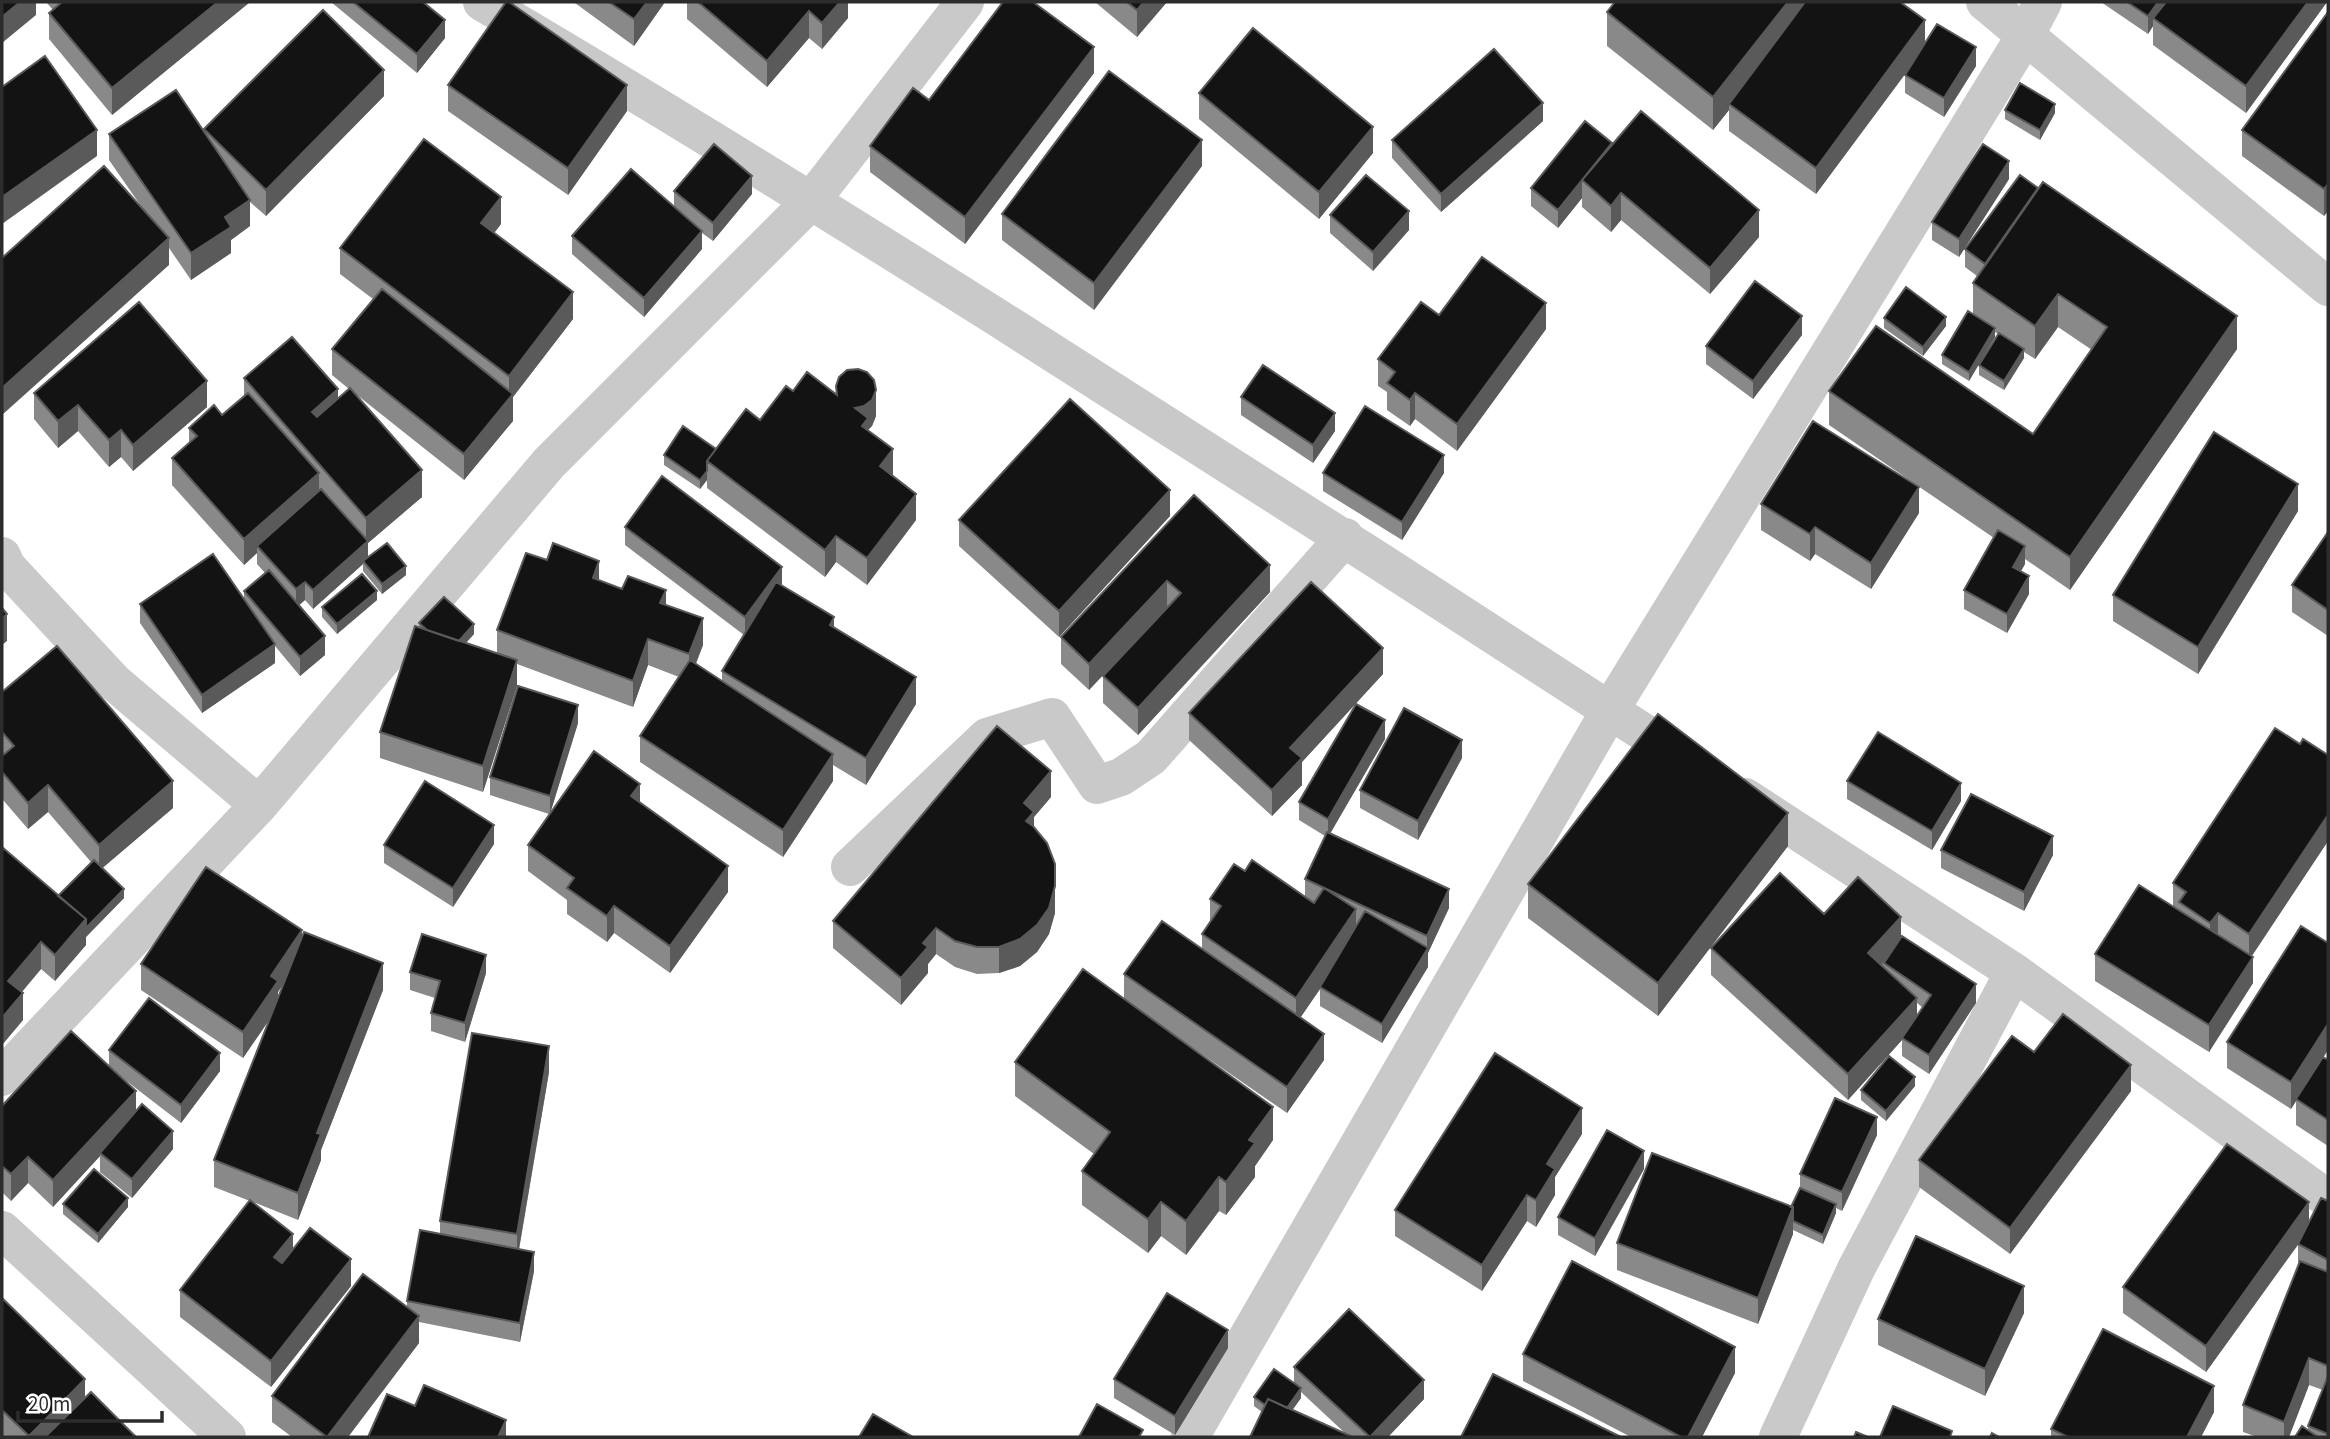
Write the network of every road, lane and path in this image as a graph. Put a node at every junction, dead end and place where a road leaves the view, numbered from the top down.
1 (482, 2) edge
2 (965, 2) edge
3 (1985, 2) edge
4 (2043, 2) edge
5 (2025, 36) junction
6 (811, 201) junction
7 (2328, 287) edge
8 (1345, 537) junction
9 (2, 556) edge
10 (1610, 709) junction
11 (259, 804) junction
12 (850, 867) dead end
13 (2014, 972) junction
14 (2, 1077) edge
15 (2328, 1199) edge
16 (2, 1230) edge
17 (227, 1437) edge
18 (1191, 1437) edge
19 (1778, 1437) edge

1 - 6 street
2 - 6 street
3 - 5 street
4 - 5 street
5 - 7 street
5 - 10 street
6 - 8 street
6 - 11 street
8 - 10 street
8 - 12 street
9 - 11 street
10 - 13 street
10 - 18 street
11 - 14 street
13 - 15 street
13 - 19 street
16 - 17 street

